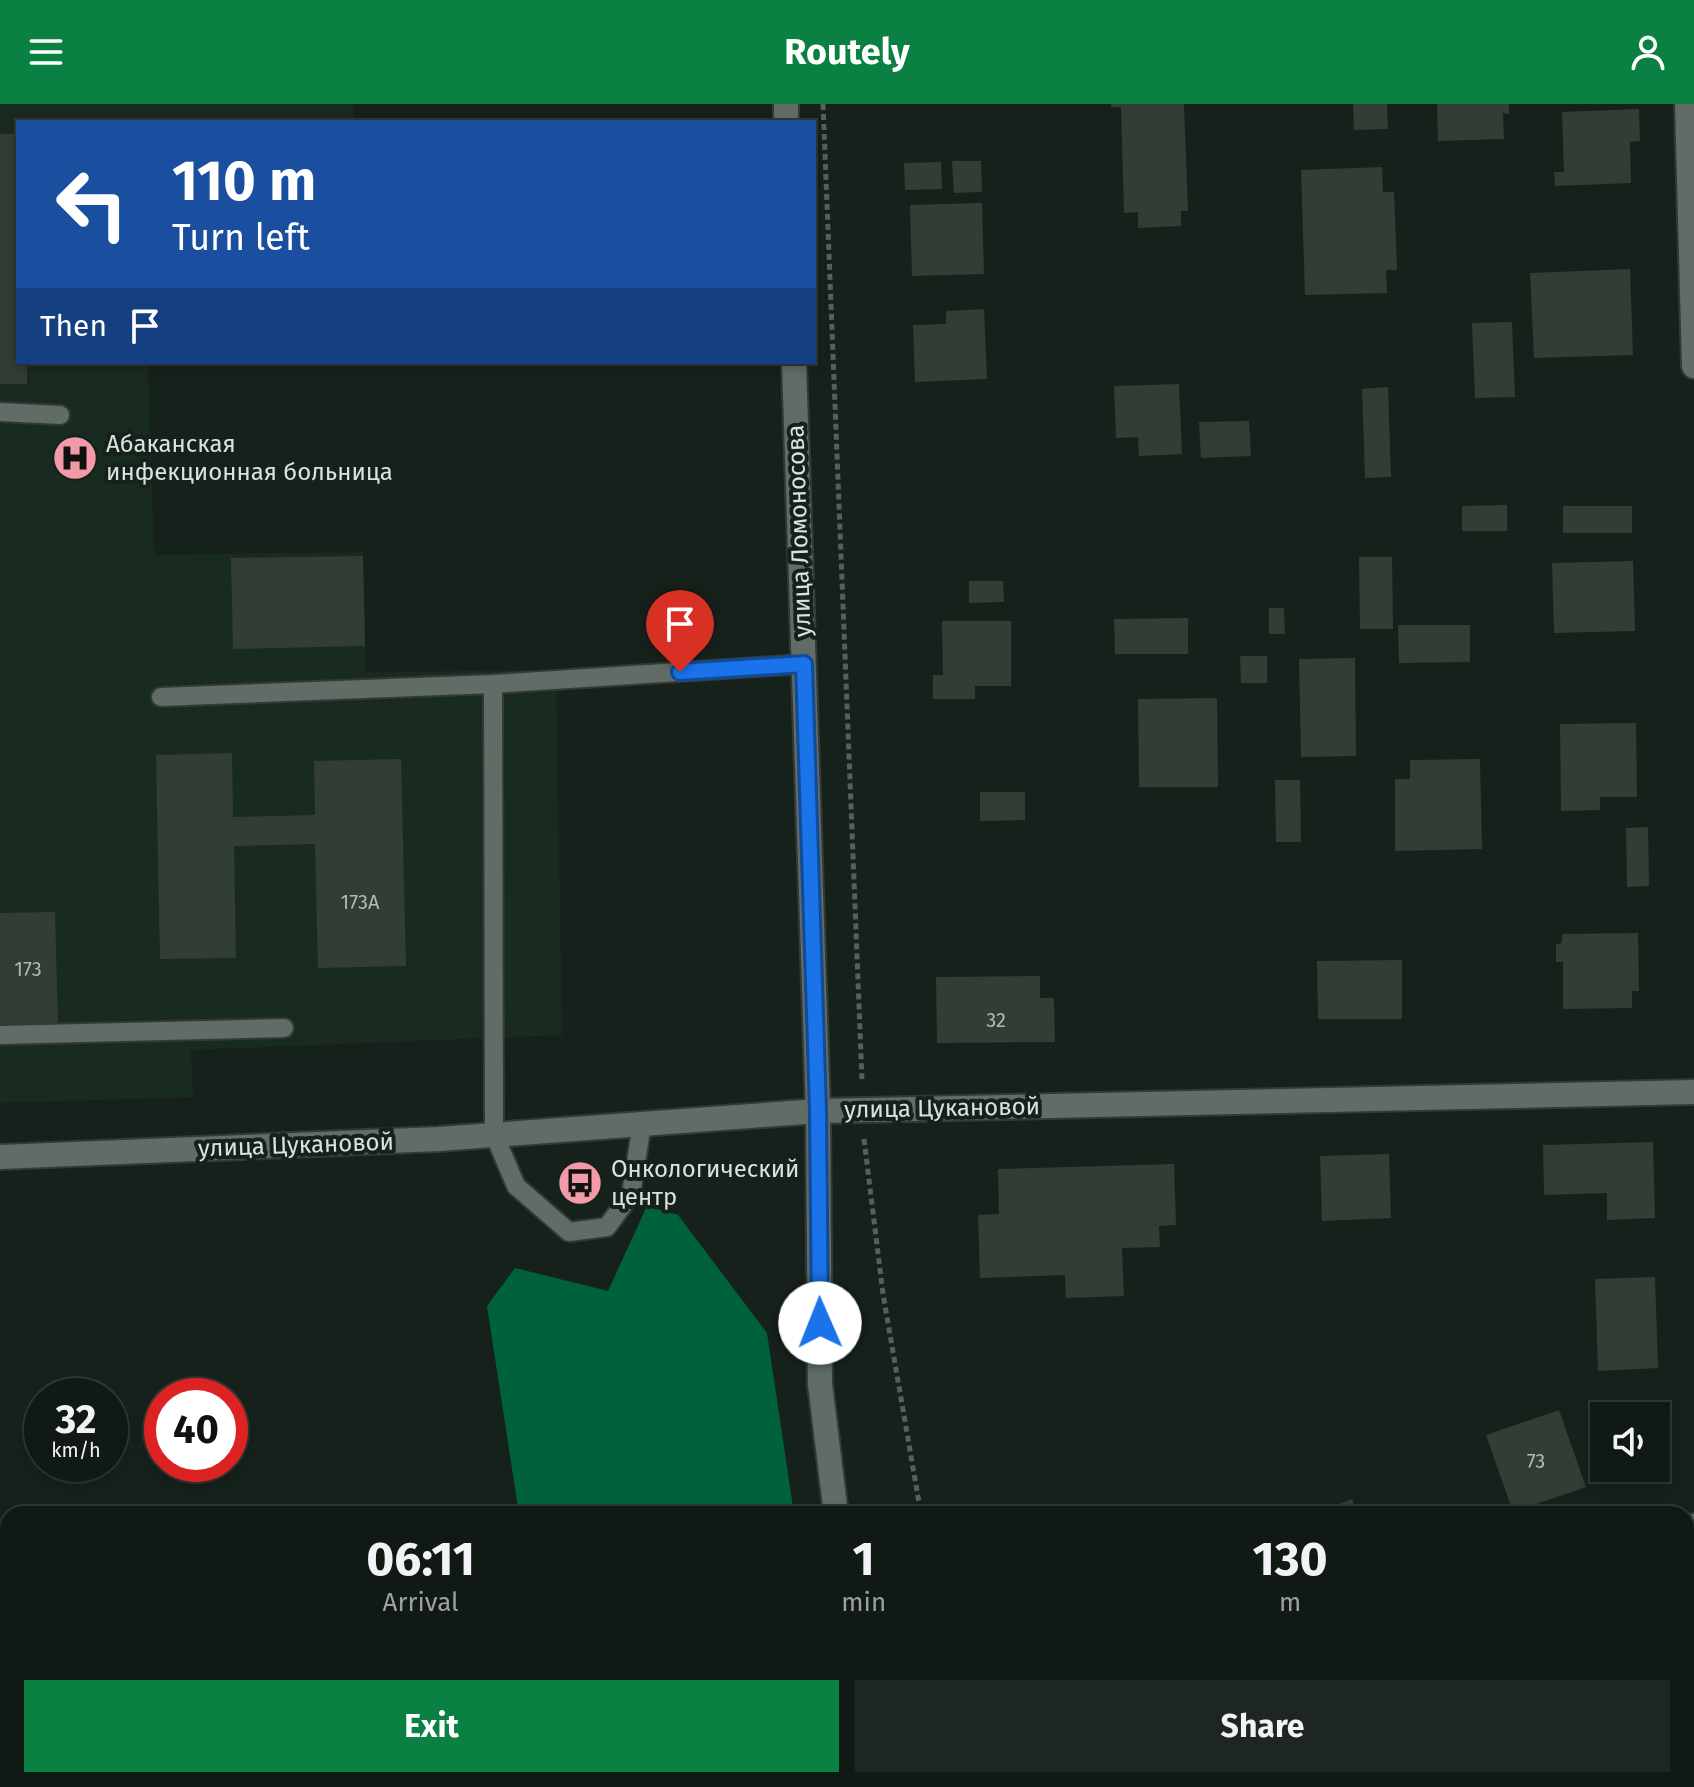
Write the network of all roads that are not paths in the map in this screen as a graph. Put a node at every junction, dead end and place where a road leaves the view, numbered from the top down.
1 (1687, 104) edge
2 (794, 364) edge
3 (1694, 366) edge
4 (0, 412) edge
5 (60, 415) dead end
6 (804, 664) junction
7 (493, 684) junction
8 (161, 697) dead end
9 (284, 1028) dead end
10 (0, 1035) edge
11 (1694, 1092) edge
12 (818, 1111) junction
13 (642, 1124) junction
14 (494, 1134) junction
15 (0, 1157) edge
16 (835, 1506) edge

1 - 3 street
2 - 6 street, улица Ломоносова
4 - 5 lane
6 - 7 lane
6 - 12 street, улица Ломоносова
7 - 8 lane
7 - 14 lane
9 - 10 lane
11 - 12 street, улица Цукановой
12 - 13 street, улица Цукановой
12 - 16 street, улица Ломоносова
13 - 14 street, улица Цукановой
13 - 14 lane
14 - 15 street, улица Цукановой

